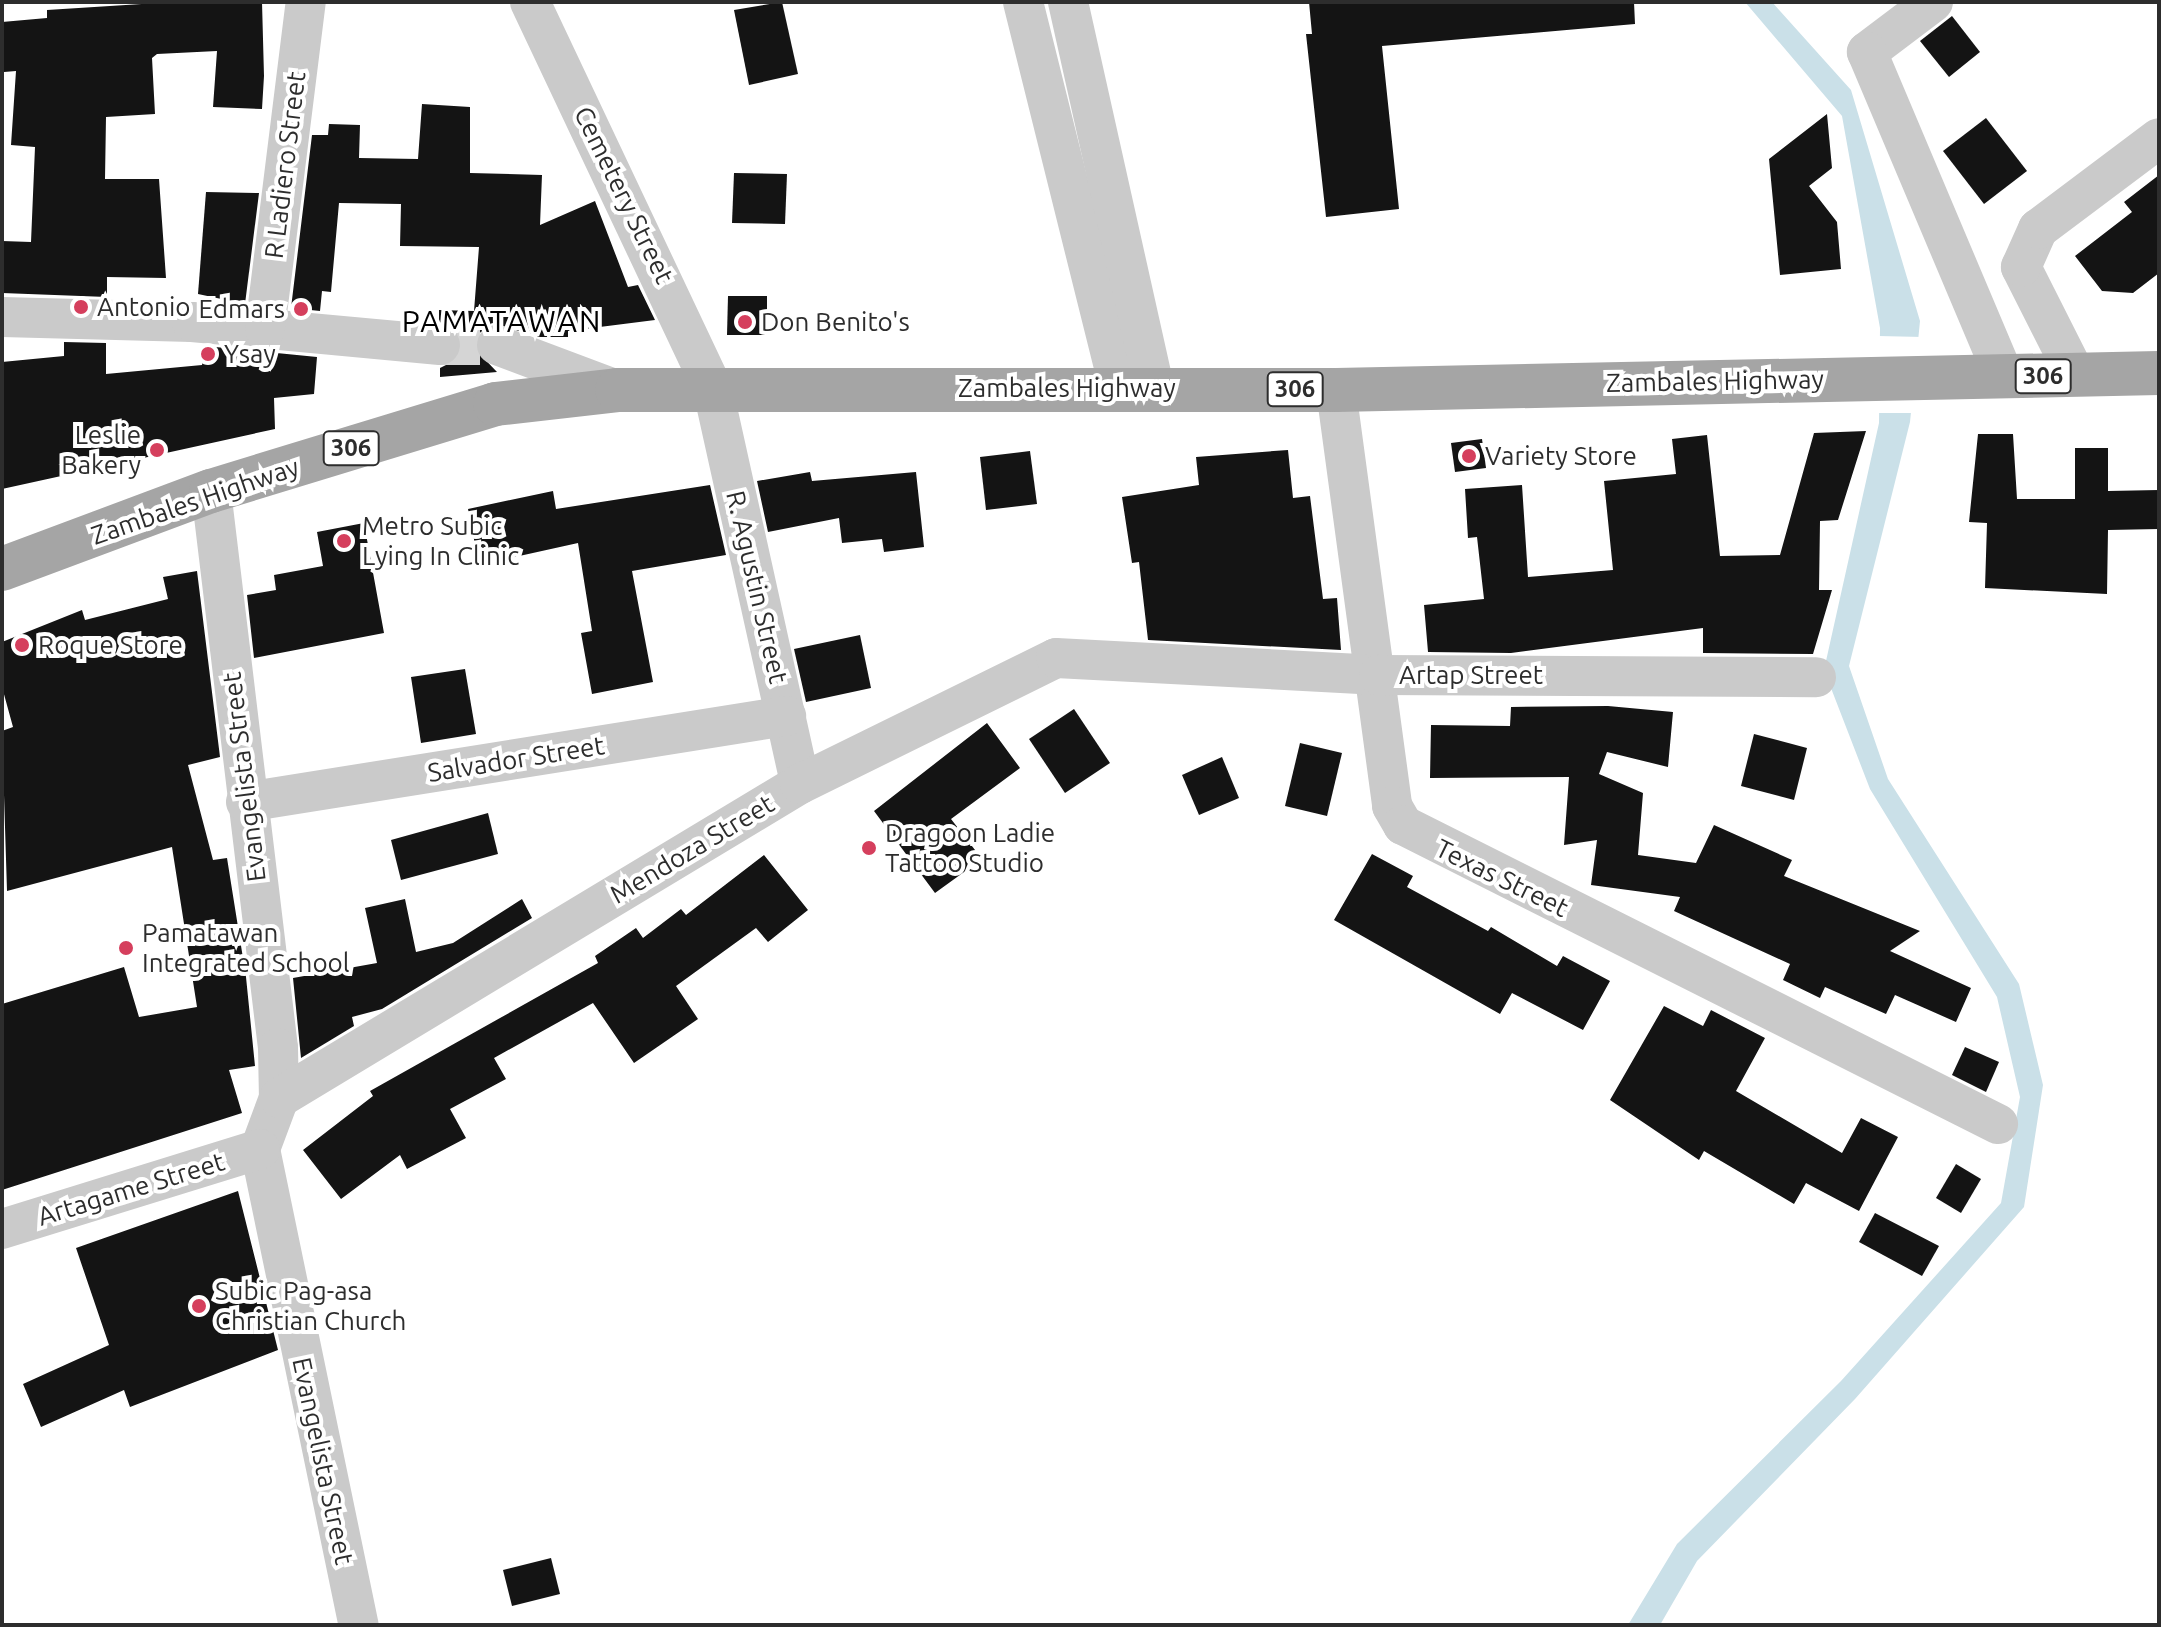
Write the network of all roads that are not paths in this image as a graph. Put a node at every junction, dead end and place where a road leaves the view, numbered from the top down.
1 (306, 2) edge
2 (530, 2) edge
3 (1023, 2) edge
4 (1068, 2) edge
5 (1933, 2) edge
6 (2159, 138) edge
7 (2, 317) edge
8 (265, 329) junction
9 (440, 345) tunnel mouth
10 (497, 345) tunnel mouth
11 (2159, 373) edge
12 (2075, 374) junction
13 (2005, 378) junction
14 (1137, 387) junction
15 (617, 390) junction
16 (713, 390) junction
17 (1336, 390) junction
18 (211, 491) junction
19 (2, 569) edge
20 (1127, 658) joint
21 (1379, 675) junction
22 (1816, 677) dead end
23 (786, 716) junction
24 (800, 784) junction
25 (246, 802) junction
26 (279, 1098) junction
27 (1998, 1124) dead end
28 (260, 1149) junction
29 (2, 1229) edge
30 (359, 1625) edge

1 - 8 street, R Ladiero Street
2 - 16 street, Cemetery Street
3 - 14 street
4 - 14 street
5 - 13 street
6 - 12 street
7 - 8 street
8 - 9 street
10 - 15 street
11 - 12 main road, Zambales Highway / 306
12 - 13 main road, Zambales Highway / 306
13 - 17 main road, Zambales Highway / 306
14 - 16 main road, Zambales Highway / 306
14 - 17 main road, Zambales Highway / 306
15 - 16 main road, Zambales Highway / 306
15 - 18 main road, Zambales Highway / 306
16 - 23 street, R. Agustin Street
17 - 21 street, Texas Street
18 - 19 main road, Zambales Highway / 306
18 - 25 street, Evangelista Street
20 - 21 street, Artap Street
20 - 24 street, Mendoza Street
21 - 22 street, Artap Street
21 - 27 street, Texas Street
23 - 24 street, R. Agustin Street
23 - 25 street, Salvador Street
24 - 26 street, Mendoza Street
25 - 26 street, Evangelista Street
26 - 28 street, Evangelista Street
28 - 29 street, Artagame Street
28 - 30 street, Evangelista Street

